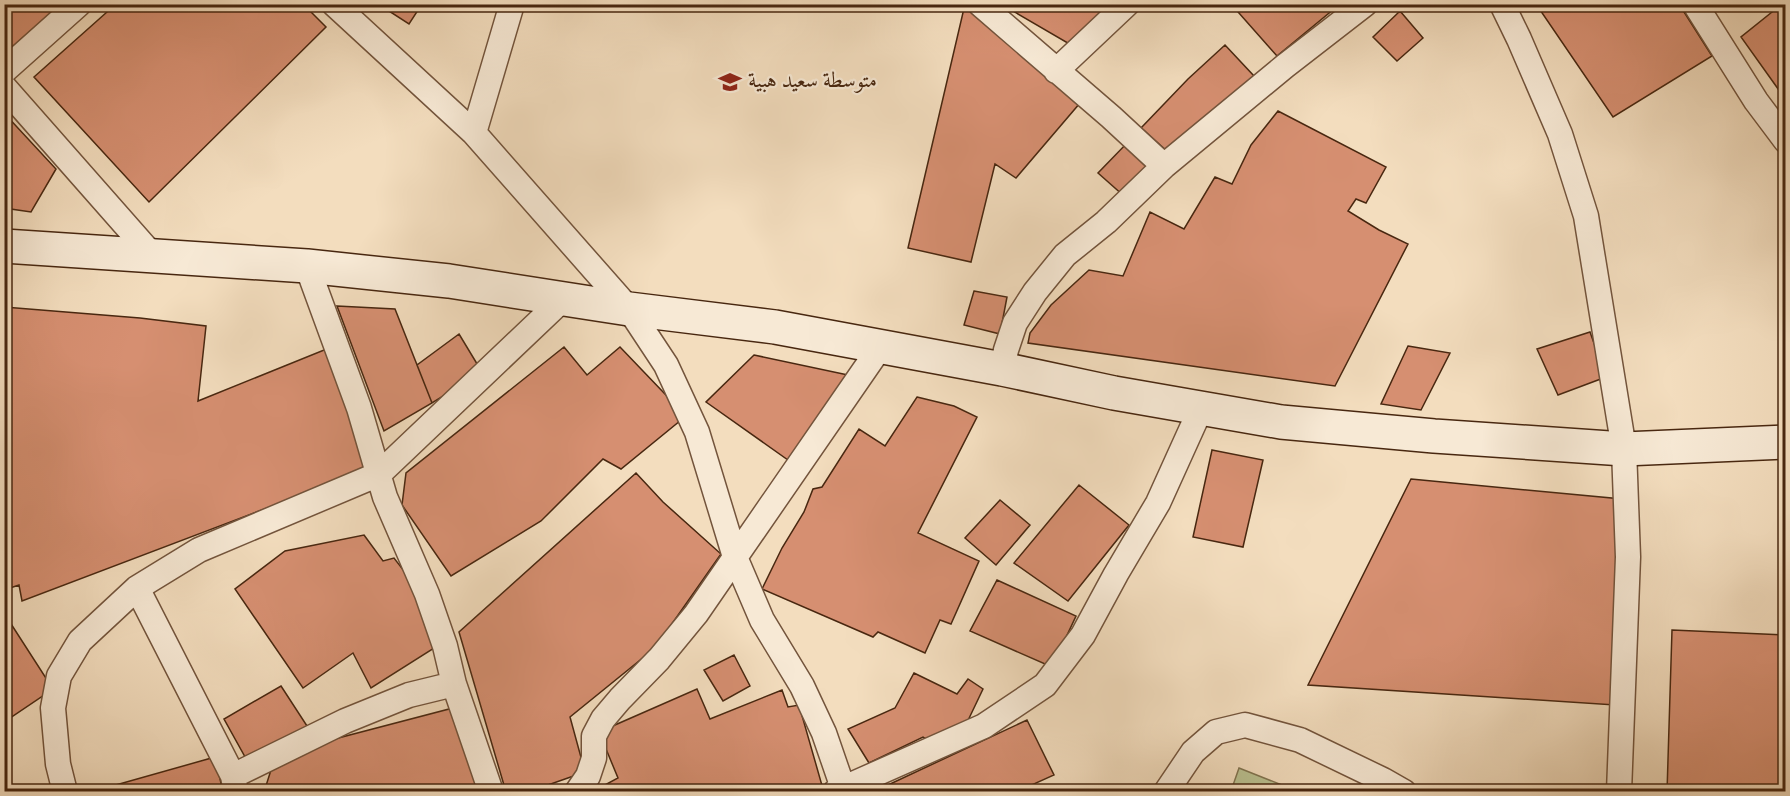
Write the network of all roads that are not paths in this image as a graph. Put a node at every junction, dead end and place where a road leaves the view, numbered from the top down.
1 (79, 4) edge
2 (334, 4) edge
3 (512, 4) edge
4 (980, 4) edge
5 (1127, 4) edge
6 (1365, 4) edge
7 (1502, 4) edge
8 (1695, 4) edge
9 (4, 71) edge
10 (1056, 71) junction
11 (4, 87) edge
12 (474, 134) junction
13 (1785, 140) edge
14 (1164, 166) junction
15 (4, 246) edge
16 (152, 255) junction
17 (307, 266) junction
18 (562, 299) junction
19 (629, 309) junction
20 (881, 346) junction
21 (1002, 369) junction
22 (1202, 408) junction
23 (1785, 442) edge
24 (1624, 448) junction
25 (379, 474) junction
26 (735, 556) junction
27 (137, 588) junction
28 (454, 684) junction
29 (234, 784) edge
30 (839, 790) edge
31 (65, 792) edge
32 (491, 792) edge
33 (577, 792) edge
34 (1166, 792) edge
35 (1404, 792) edge
36 (1620, 792) edge

1 - 9 street
2 - 12 street
3 - 12 street
4 - 10 street
5 - 10 street
6 - 14 street
7 - 24 street
8 - 13 street
10 - 14 street
11 - 16 street
12 - 19 street
14 - 21 street
15 - 16 street
16 - 17 street
17 - 18 street
17 - 25 street
18 - 19 street
18 - 25 street
19 - 20 street
19 - 26 street
20 - 21 street
20 - 26 street
21 - 22 street
22 - 24 street
22 - 30 street
23 - 24 street
24 - 36 street
25 - 27 street
25 - 28 street
26 - 30 street
26 - 33 street
27 - 29 street
27 - 31 street
28 - 29 street
28 - 32 street
34 - 35 street

